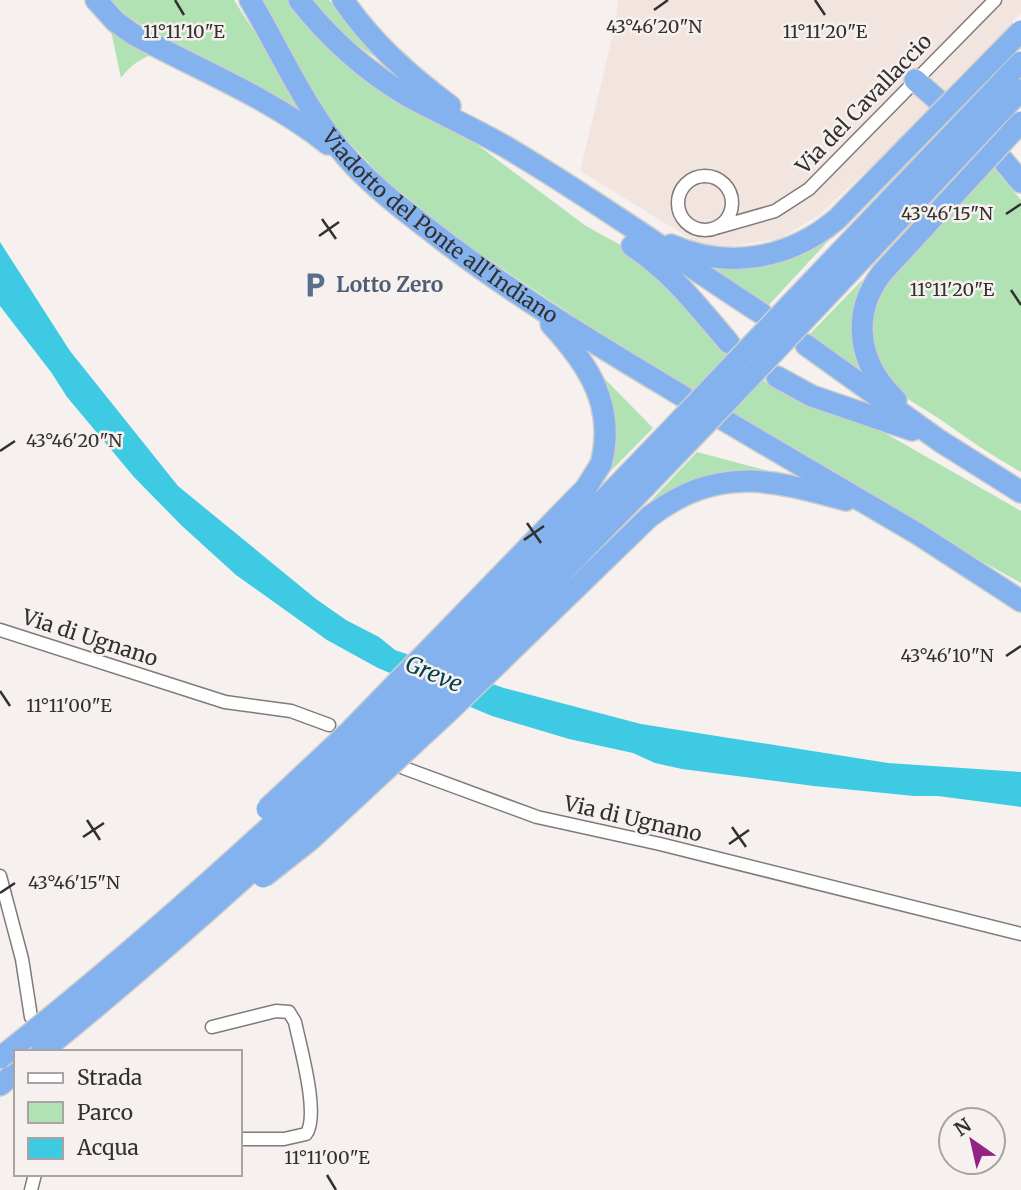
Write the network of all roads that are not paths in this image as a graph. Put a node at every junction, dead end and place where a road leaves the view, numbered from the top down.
1 (96, 0) edge
2 (250, 0) edge
3 (299, 0) edge
4 (343, 0) edge
5 (995, 0) edge
6 (1021, 31) edge
7 (1021, 62) edge
8 (915, 80) junction
9 (1021, 90) edge
10 (406, 94) junction
11 (940, 102) dead end
12 (1021, 122) edge
13 (505, 147) junction
14 (1001, 159) dead end
15 (351, 162) junction
16 (1021, 181) edge
17 (589, 201) junction
18 (732, 206) junction
19 (750, 217) junction
20 (719, 227) junction
21 (533, 305) junction
22 (761, 313) dead end
23 (729, 343) dead end
24 (806, 345) dead end
25 (777, 377) dead end
26 (684, 397) dead end
27 (724, 420) dead end
28 (940, 441) junction
29 (1021, 492) edge
30 (872, 507) junction
31 (1021, 601) edge
32 (0, 630) edge
33 (329, 725) dead end
34 (404, 768) dead end
35 (0, 876) edge
36 (1021, 934) edge
37 (31, 1017) dead end
38 (63, 1021) junction
39 (212, 1027) dead end
40 (42, 1050) edge
41 (0, 1058) edge
42 (14, 1074) edge
43 (0, 1085) edge
44 (242, 1139) edge

1 - 15 highway
2 - 15 highway, Viadotto del Ponte all'Indiano
3 - 10 highway
4 - 13 highway
5 - 8 street, Via del Cavallaccio
6 - 17 highway, bridge
7 - 38 highway, bridge
8 - 11 highway
8 - 19 street, Via del Cavallaccio
9 - 38 highway, bridge
10 - 13 highway
10 - 23 highway
12 - 28 highway, bridge
13 - 17 highway
14 - 16 highway
15 - 21 highway, Viadotto del Ponte all'Indiano
17 - 22 highway
18 - 19 street, Via del Cavallaccio
18 - 20 street
18 - 20 street, Via del Cavallaccio
19 - 20 street, Via del Cavallaccio
21 - 26 highway, Viadotto del Ponte all'Indiano
21 - 38 highway, bridge
24 - 28 highway
25 - 28 highway
27 - 30 highway
28 - 29 highway
30 - 31 highway
30 - 38 highway, bridge
32 - 33 street, Via di Ugnano
34 - 36 street, Via di Ugnano
35 - 37 street
38 - 40 highway, bridge
38 - 41 highway, bridge
39 - 44 street
42 - 43 highway

